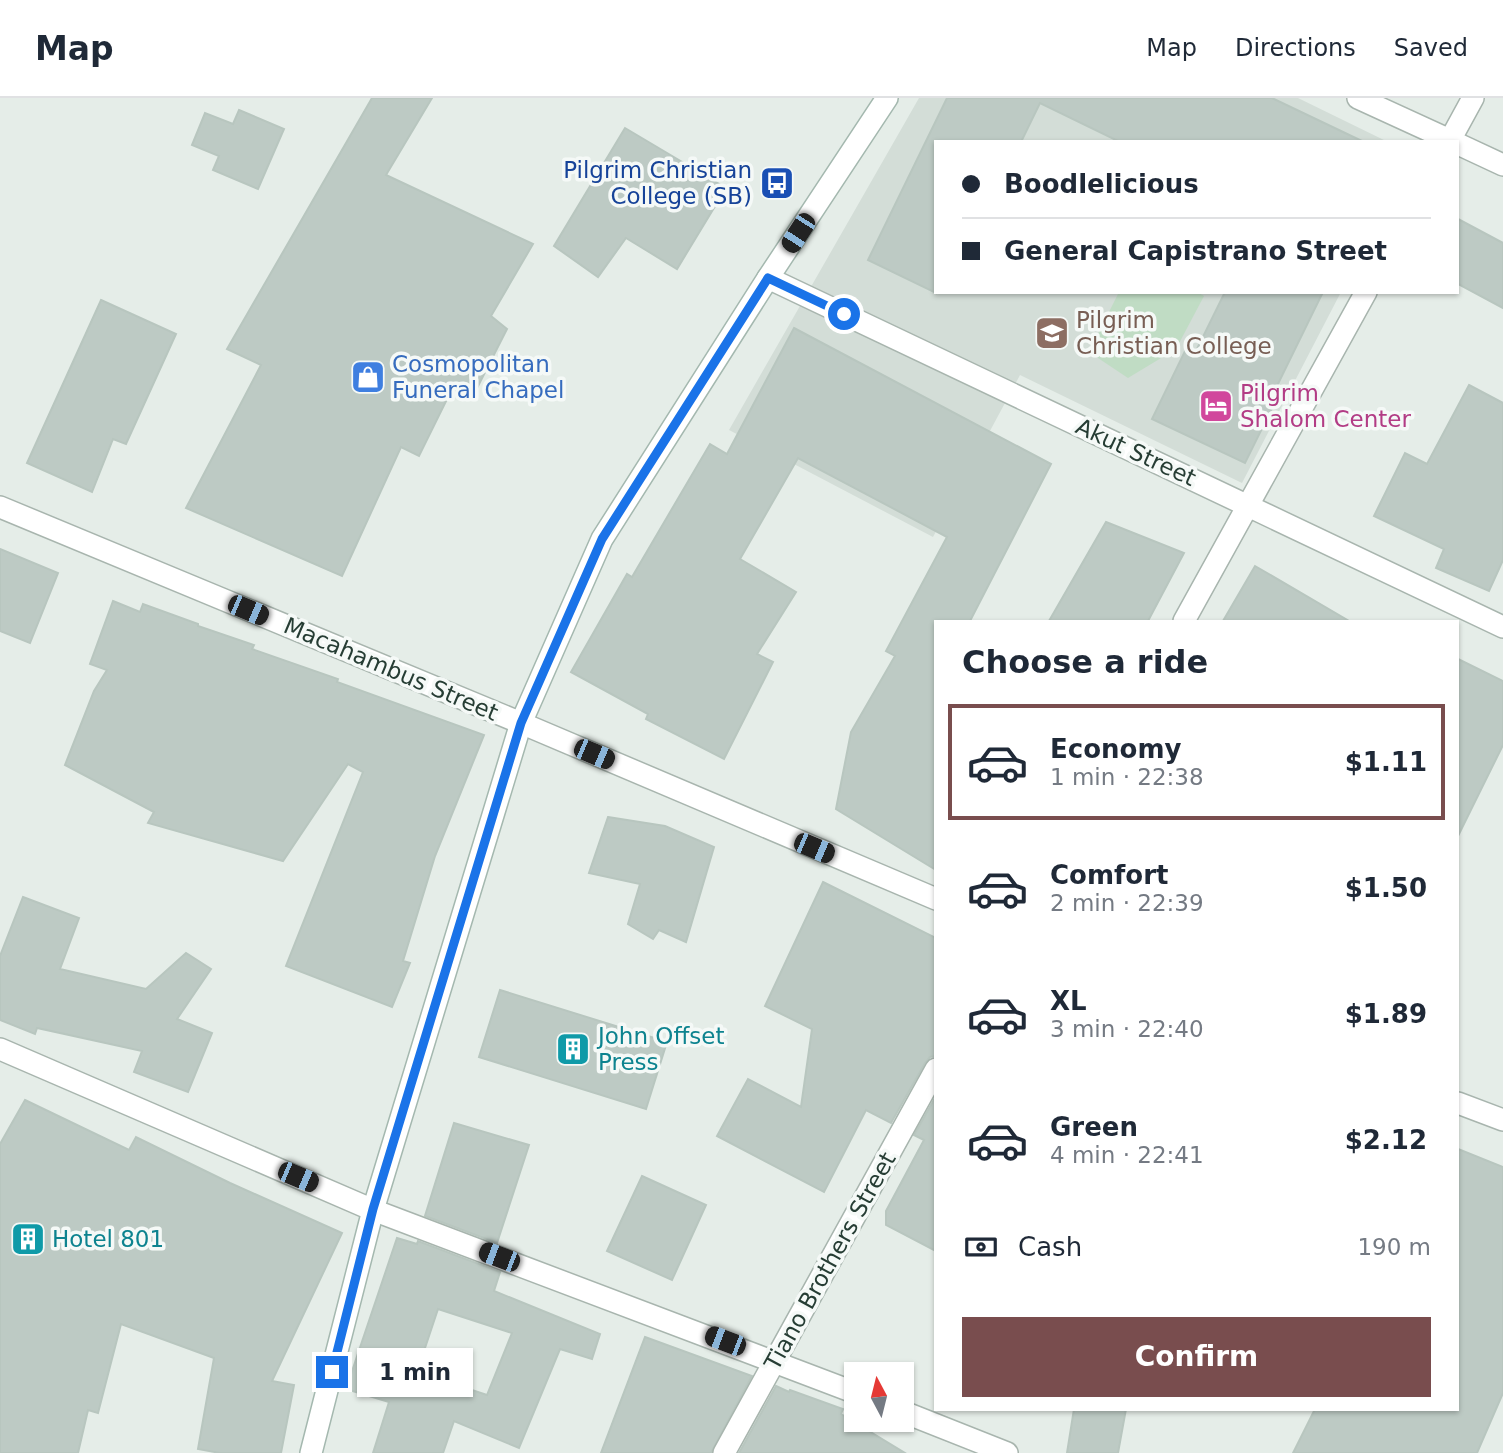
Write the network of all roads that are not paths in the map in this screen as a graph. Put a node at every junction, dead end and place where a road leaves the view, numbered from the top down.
1 (887, 98) edge
2 (1358, 98) edge
3 (1473, 98) edge
4 (1449, 140) edge
5 (1454, 140) edge
6 (1459, 145) edge
7 (1503, 165) edge
8 (768, 278) junction
9 (1365, 294) edge
10 (1248, 505) junction
11 (0, 507) edge
12 (1185, 620) edge
13 (1503, 627) edge
14 (521, 723) junction
15 (934, 898) edge
16 (0, 1049) edge
17 (934, 1073) edge
18 (1459, 1103) edge
19 (1503, 1120) edge
20 (373, 1209) junction
21 (775, 1360) junction
22 (844, 1388) edge
23 (914, 1416) edge
24 (311, 1453) edge
25 (724, 1453) edge
26 (1007, 1453) edge

1 - 8 street
2 - 4 street
3 - 5 street
6 - 7 street
8 - 10 street, Akut Street
8 - 14 street
9 - 10 street
10 - 12 street
10 - 13 street, Akut Street
11 - 14 street, Macahambus Street
14 - 15 street, Macahambus Street
14 - 20 street
16 - 20 street
17 - 21 street, Tiano Brothers Street
18 - 19 street
20 - 21 street
20 - 24 street
21 - 22 street
21 - 25 street, Tiano Brothers Street
23 - 26 street

